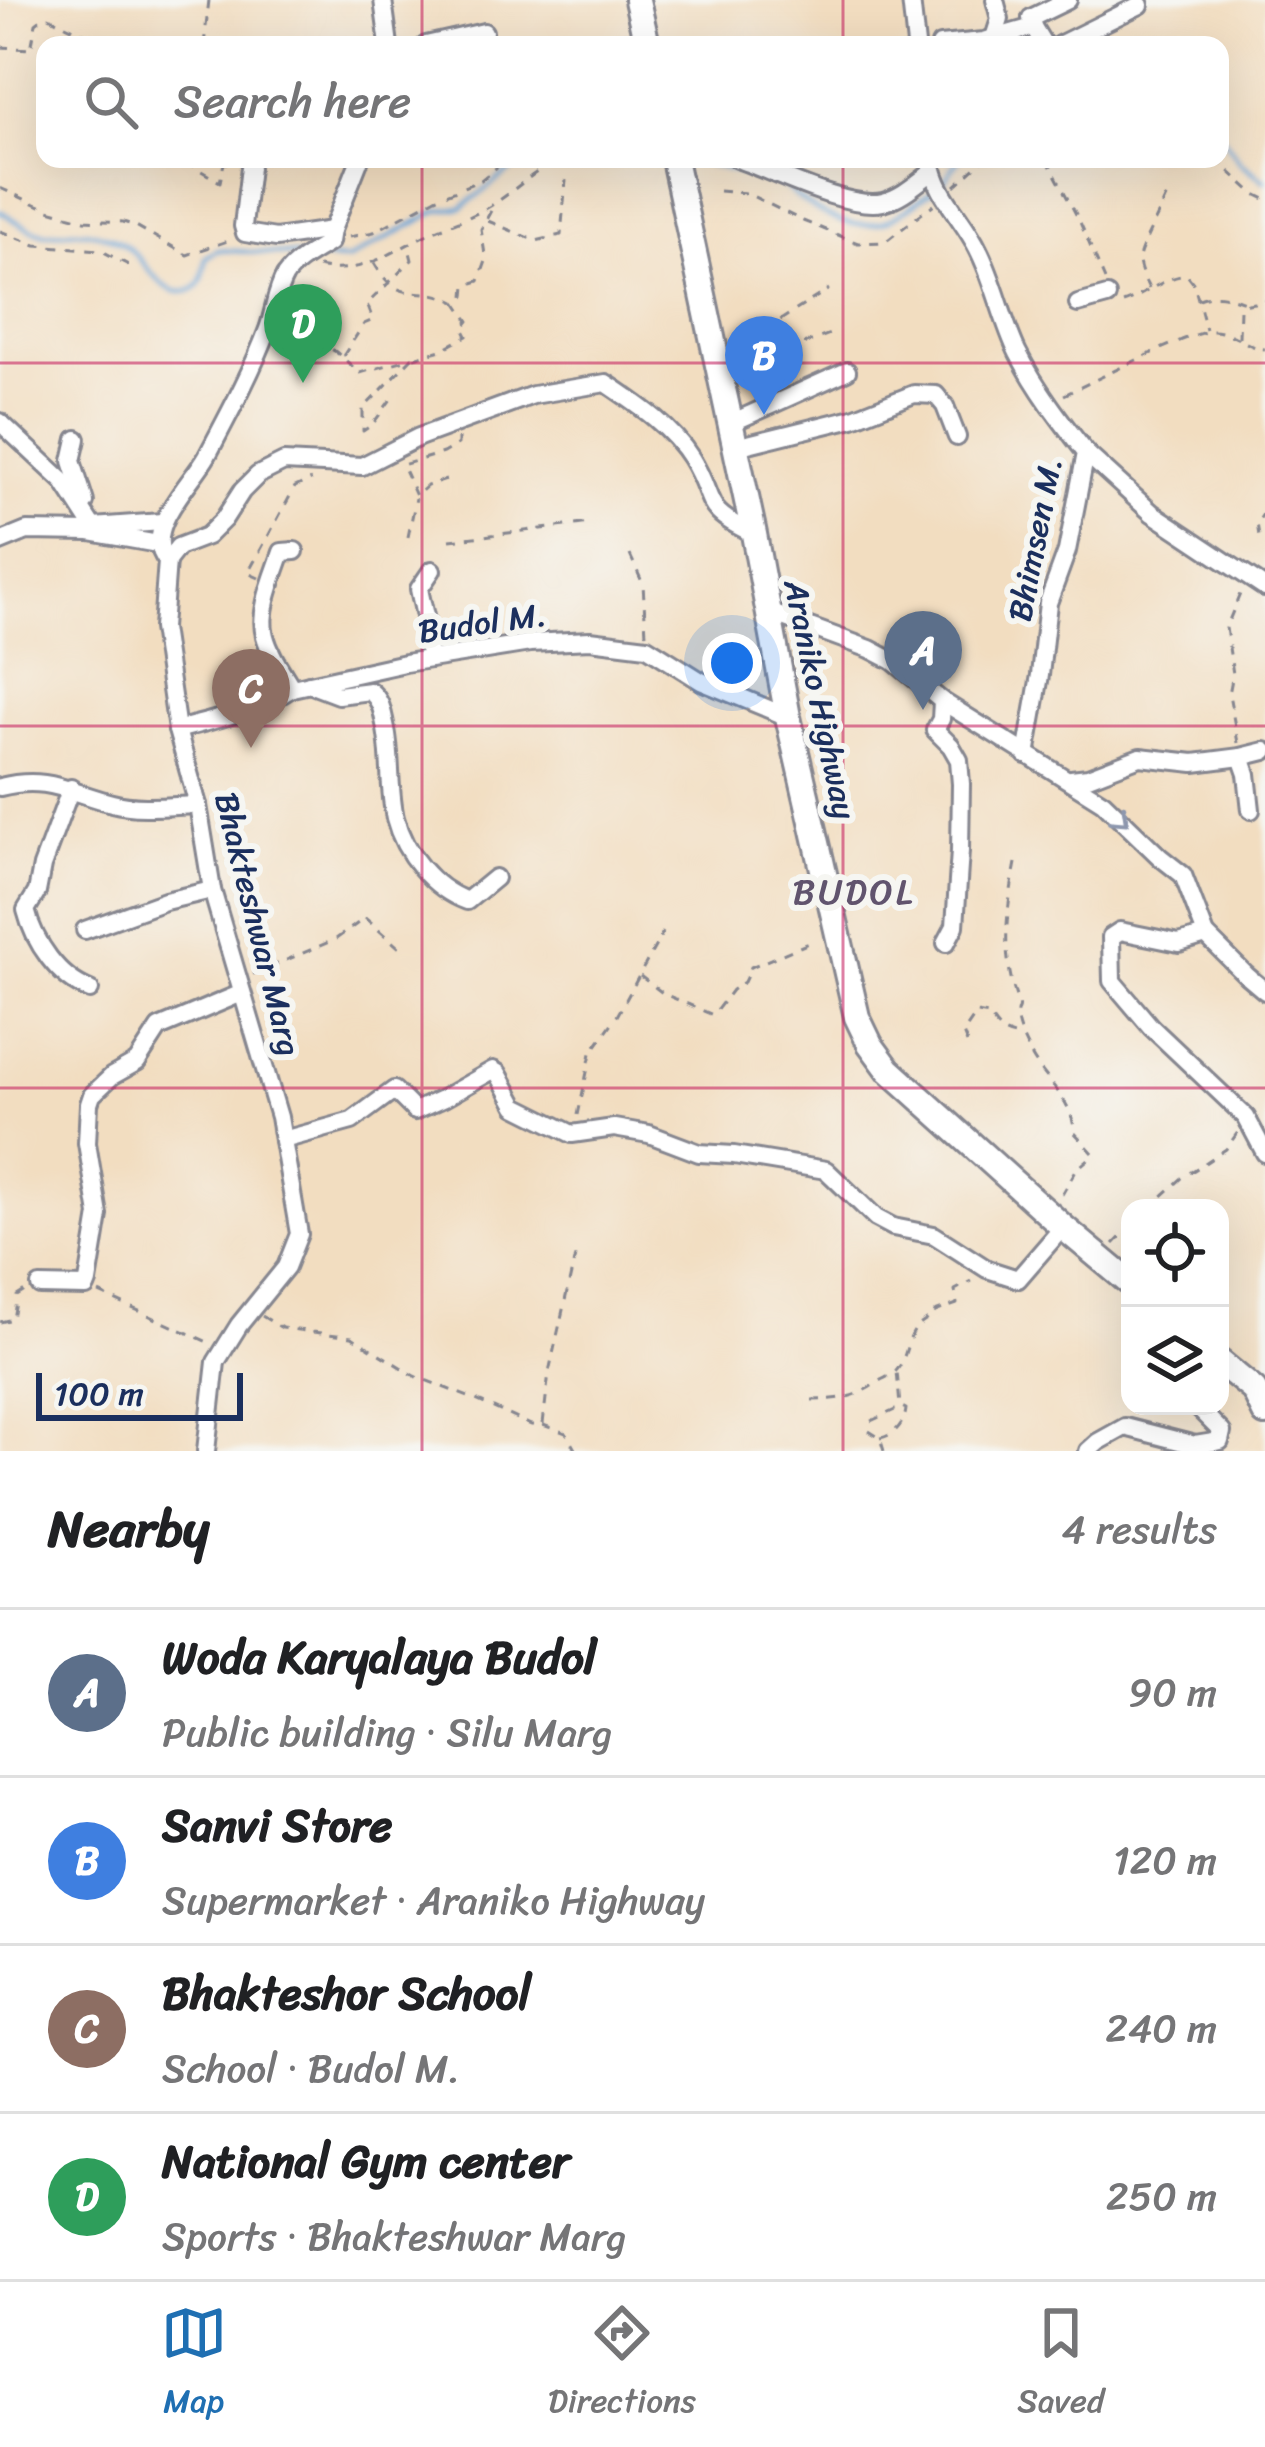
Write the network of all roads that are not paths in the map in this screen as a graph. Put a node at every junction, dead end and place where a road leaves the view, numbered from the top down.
1 (383, 0) edge
2 (637, 0) edge
3 (911, 0) edge
4 (994, 0) edge
5 (1068, 0) edge
6 (1140, 5) dead end
7 (1033, 27) junction
8 (484, 32) dead end
9 (388, 36) edge
10 (466, 36) edge
11 (645, 36) edge
12 (915, 36) edge
13 (995, 36) edge
14 (1001, 36) edge
15 (1038, 36) edge
16 (1077, 36) edge
17 (250, 168) edge
18 (357, 168) edge
19 (676, 168) edge
20 (762, 168) edge
21 (930, 168) edge
22 (933, 168) edge
23 (331, 236) junction
24 (1107, 296) road end
25 (1078, 304) dead end
26 (847, 371) dead end
27 (0, 422) edge
28 (734, 435) junction
29 (957, 437) dead end
30 (77, 439) dead end
31 (1086, 454) junction
32 (93, 527) junction
33 (754, 534) junction
34 (161, 541) junction
35 (0, 542) edge
36 (295, 551) dead end
37 (432, 570) dead end
38 (1265, 588) edge
39 (770, 612) junction
40 (429, 659) junction
41 (301, 686) junction
42 (943, 700) junction
43 (788, 717) junction
44 (177, 730) junction
45 (1265, 752) edge
46 (1026, 755) junction
47 (1241, 758) junction
48 (1071, 779) junction
49 (0, 787) edge
50 (70, 788) junction
51 (198, 806) junction
52 (1251, 810) dead end
53 (496, 878) dead end
54 (212, 890) junction
55 (85, 930) dead end
56 (1206, 935) junction
57 (946, 943) dead end
58 (241, 986) junction
59 (90, 990) dead end
60 (1265, 991) edge
61 (283, 1140) junction
62 (1265, 1153) edge
63 (1055, 1220) junction
64 (1121, 1275) edge
65 (40, 1286) road end
66 (1229, 1369) edge
67 (1262, 1394) edge
68 (1205, 1415) edge
69 (206, 1451) edge
70 (1088, 1451) edge

1 - 9 street
2 - 11 highway
3 - 12 street
4 - 13 street
5 - 7 street
6 - 16 street
7 - 14 street
7 - 15 street
8 - 10 street
17 - 23 street
18 - 23 street
19 - 28 highway, Araniko Highway
20 - 21 street
22 - 31 street, Bhimsen M.
23 - 34 street
24 - 25 street
26 - 28 street
27 - 32 street
28 - 29 street
28 - 33 highway, Araniko Highway
30 - 32 street
31 - 38 street
31 - 46 street, Bhimsen M.
32 - 34 street
33 - 34 street
33 - 39 highway, Araniko Highway
34 - 35 street
34 - 44 street, Bhakteshwar Marg
36 - 41 street
37 - 40 street
39 - 42 street
39 - 43 highway, Araniko Highway
40 - 41 street, Budol M.
40 - 43 street, Budol M.
41 - 44 street, Budol M.
41 - 53 street
42 - 46 street
42 - 57 street
43 - 63 highway, Araniko Highway
44 - 51 street, Bhakteshwar Marg
45 - 47 street
46 - 48 street
47 - 48 street
47 - 52 street
48 -> 56 street
49 - 50 street
50 - 51 street
50 - 59 street
51 - 54 street, Bhakteshwar Marg
54 - 55 street
54 - 58 street, Bhakteshwar Marg
56 - 60 street
56 - 62 street
58 - 61 street, Bhakteshwar Marg
58 - 65 street
61 - 63 street
61 - 69 street, Bhakteshwar Marg
63 - 64 highway, Araniko Highway
66 - 67 highway
68 - 70 street

